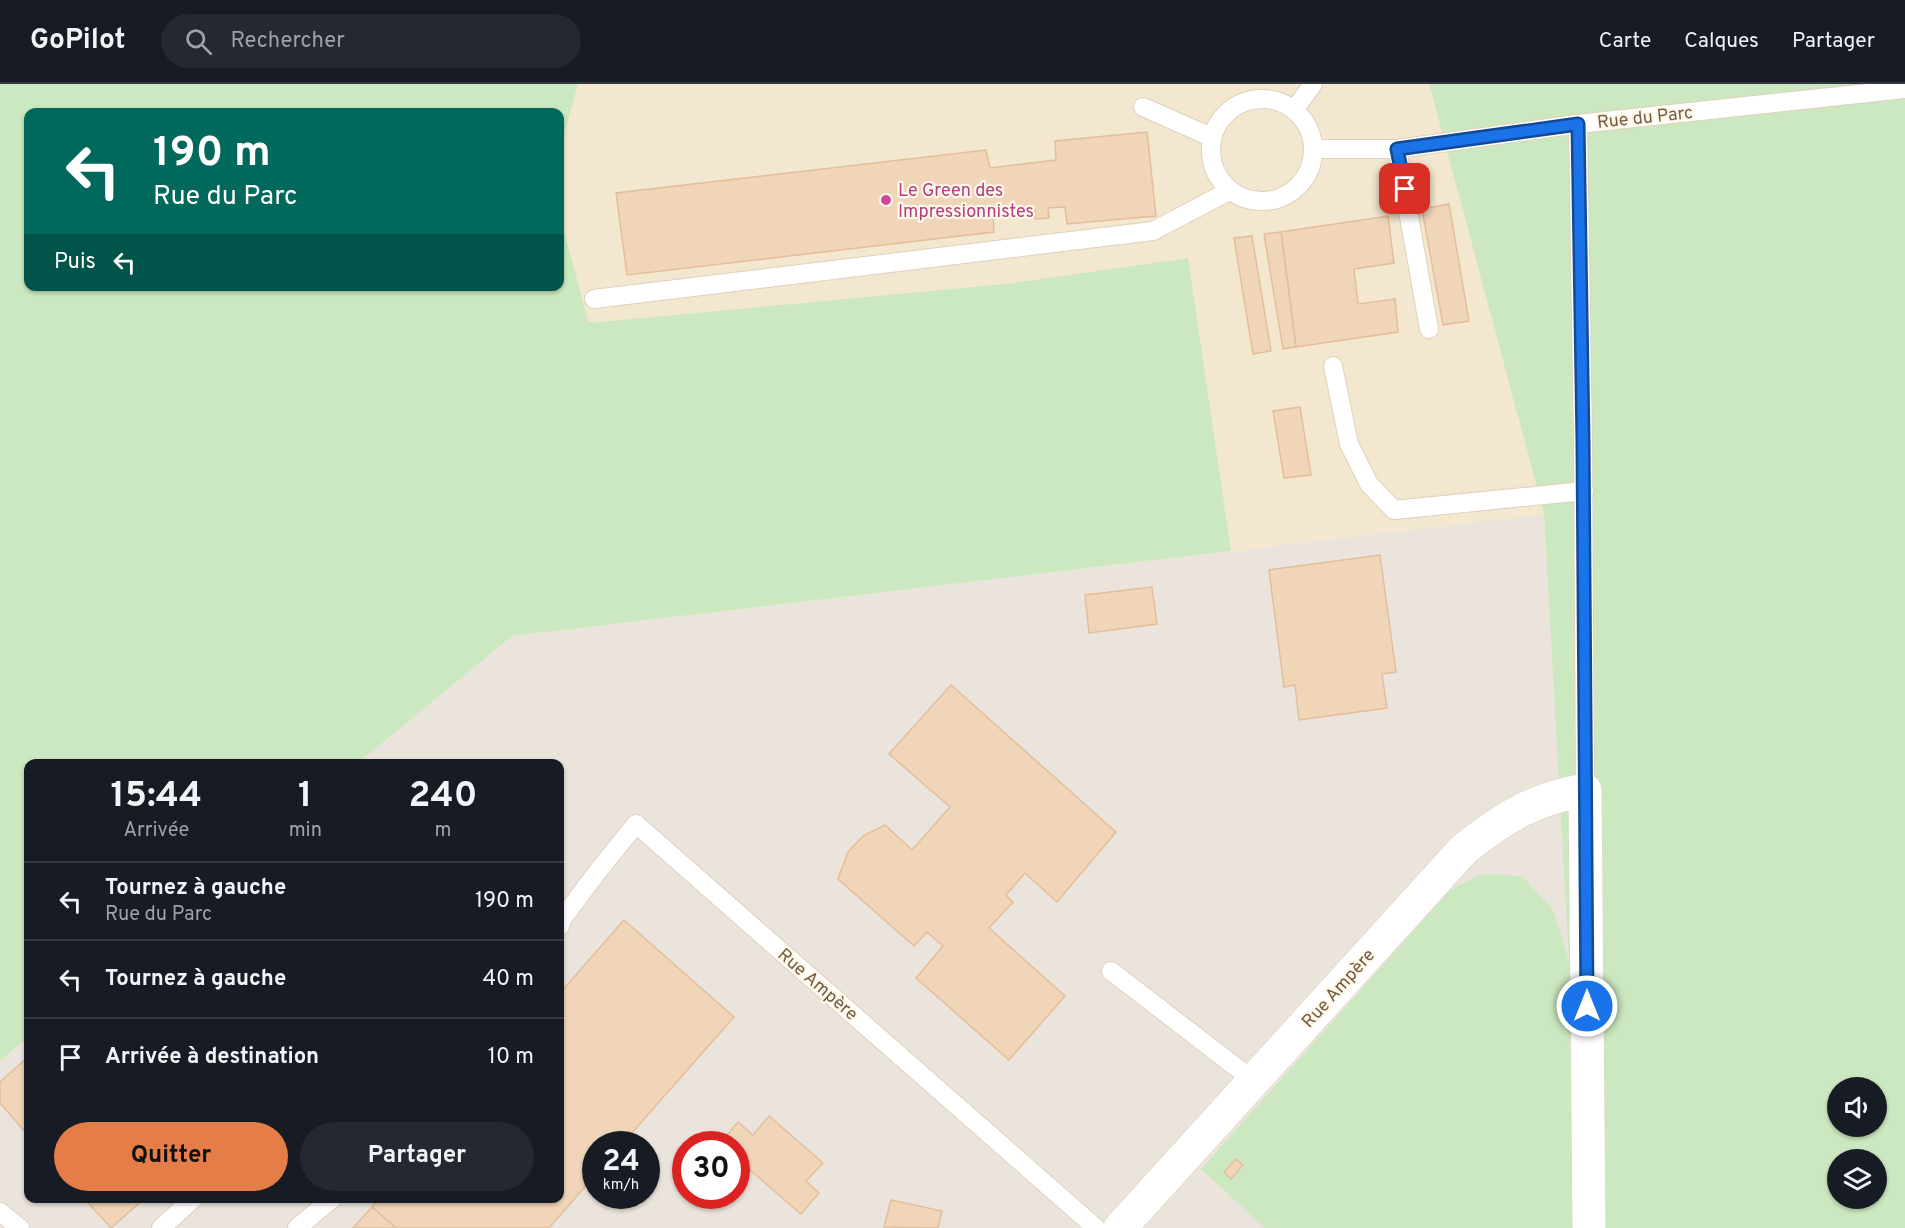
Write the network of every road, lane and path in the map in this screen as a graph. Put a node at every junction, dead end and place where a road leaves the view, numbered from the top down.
1 (1313, 84) edge
2 (1905, 89) edge
3 (1143, 107) dead end
4 (1294, 110) junction
5 (1578, 124) junction
6 (1211, 137) junction
7 (1314, 149) junction
8 (1397, 149) junction
9 (1229, 191) junction
10 (594, 299) dead end
11 (1429, 329) dead end
12 (1333, 366) dead end
13 (1584, 491) junction
14 (1585, 790) junction
15 (564, 916) edge
16 (1111, 971) dead end
17 (1254, 1081) junction
18 (188, 1203) edge
19 (327, 1203) edge
20 (0, 1212) edge
21 (20, 1228) edge
22 (161, 1228) edge
23 (297, 1228) edge
24 (1096, 1228) edge
25 (1120, 1228) edge
26 (1589, 1228) edge

1 - 4 lane
2 - 5 lane, Rue du Parc
3 - 6 lane
4 - 6 lane
4 - 7 lane
5 - 8 lane, Rue du Parc
5 - 13 lane
6 - 9 lane
7 - 8 lane, Rue du Parc
7 - 9 lane
8 - 11 lane
9 - 10 lane
12 - 13 lane
13 - 14 lane
14 - 17 street, Rue Ampère
14 - 26 street
15 - 24 lane, Rue Ampère
16 - 17 lane
17 - 25 street, Rue Ampère
18 - 22 lane
19 - 23 lane
20 - 21 lane

